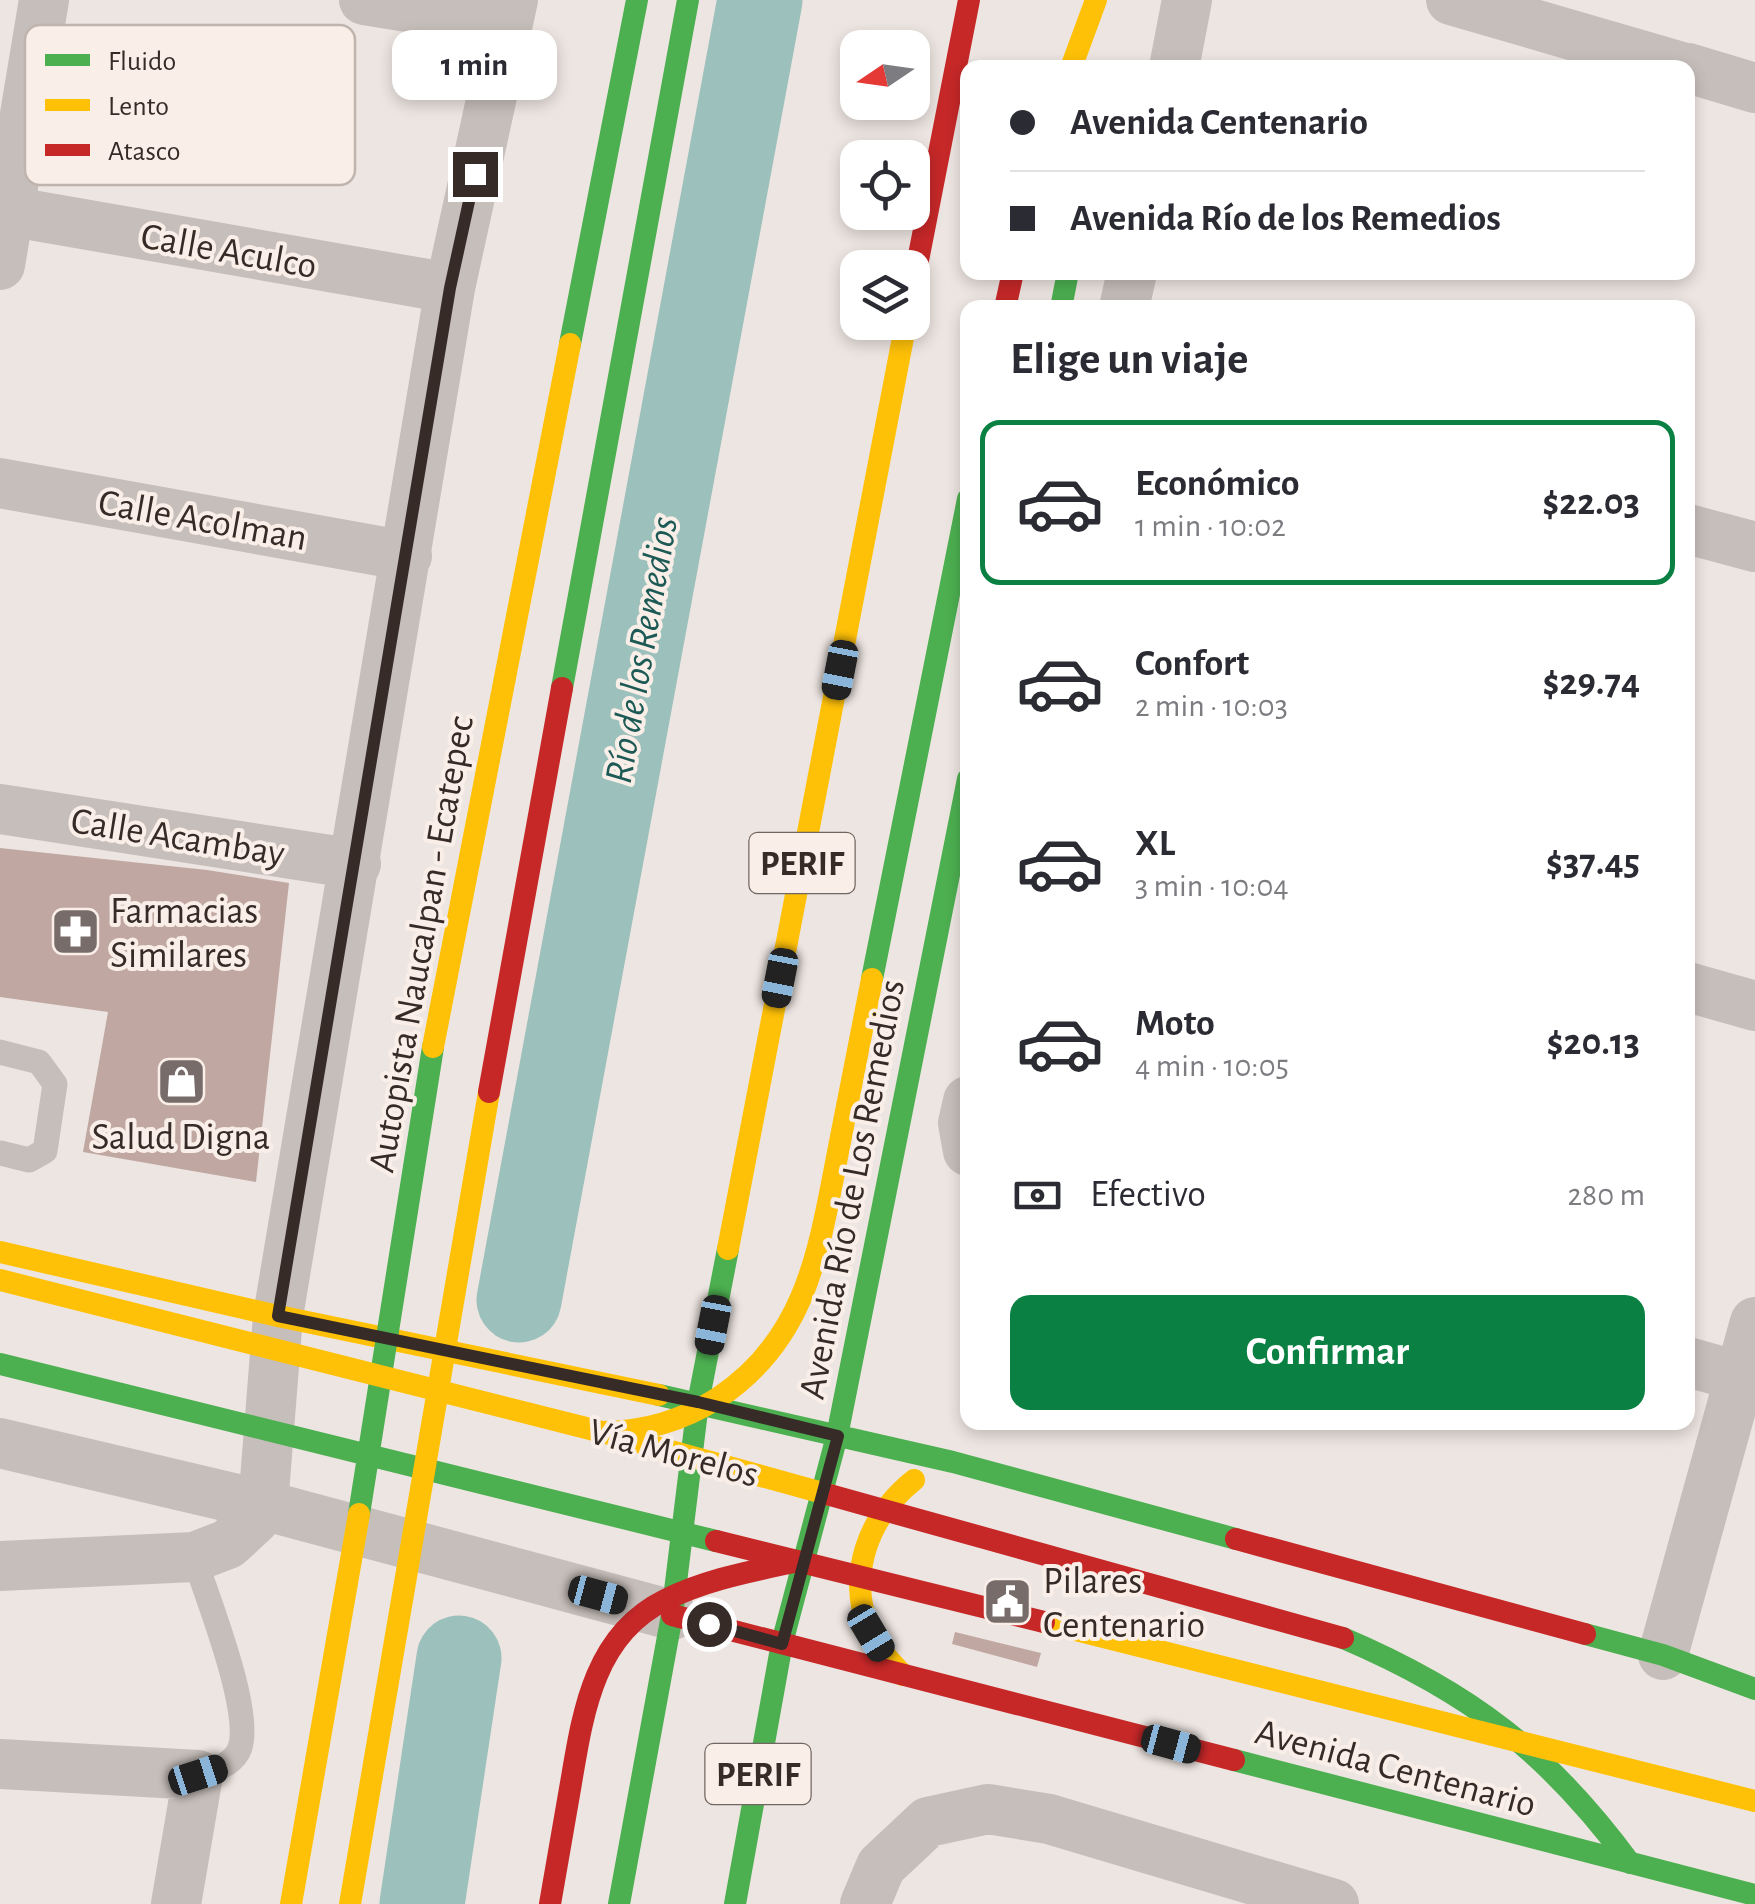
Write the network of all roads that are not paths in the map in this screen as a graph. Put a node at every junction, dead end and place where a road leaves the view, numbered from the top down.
1 (44, 0) edge
2 (364, 0) edge
3 (637, 0) edge
4 (688, 0) edge
5 (968, 0) edge
6 (1096, 0) edge
7 (1114, 0) edge
8 (1188, 0) edge
9 (1451, 0) edge
10 (510, 12) edge
11 (40, 25) edge
12 (1108, 34) dead end
13 (1073, 60) edge
14 (1176, 60) edge
15 (1658, 60) edge
16 (1695, 71) edge
17 (1755, 88) edge
18 (25, 112) edge
19 (8, 212) junction
20 (920, 250) edge
21 (0, 265) edge
22 (450, 288) junction
23 (903, 340) edge
24 (0, 483) edge
25 (1695, 531) edge
26 (960, 540) edge
27 (1755, 547) edge
28 (406, 556) junction
29 (0, 809) edge
30 (960, 819) edge
31 (356, 864) junction
32 (1695, 990) edge
33 (1755, 1006) edge
34 (0, 1052) edge
35 (0, 1153) edge
36 (0, 1252) edge
37 (0, 1280) edge
38 (278, 1316) junction
39 (1755, 1322) edge
40 (0, 1364) edge
41 (1695, 1365) edge
42 (1750, 1385) edge
43 (698, 1402) junction
44 (602, 1432) junction
45 (838, 1436) junction
46 (0, 1444) edge
47 (953, 1462) junction
48 (263, 1505) junction
49 (194, 1556) junction
50 (798, 1561) junction
51 (0, 1566) edge
52 (672, 1615) junction
53 (782, 1644) junction
54 (1663, 1655) junction
55 (903, 1675) junction
56 (1755, 1689) edge
57 (0, 1764) edge
58 (198, 1775) junction
59 (1755, 1802) edge
60 (1630, 1864) junction
61 (1755, 1895) edge
62 (176, 1904) edge
63 (291, 1904) edge
64 (350, 1904) edge
65 (550, 1904) edge
66 (619, 1904) edge
67 (735, 1904) edge
68 (864, 1904) edge
69 (1334, 1904) edge

1 - 11 street
2 - 10 street
3 - 63 main road, Autopista Naucalpan - Ecatepec, bridge
4 - 64 main road, bridge
5 - 20 main road
6 - 13 main road
7 - 12 main road
8 - 14 street
9 - 15 street
10 - 22 street
16 - 17 street
18 - 19 street
19 - 21 street
19 - 22 street, Calle Aculco
22 - 28 street
23 - 43 main road, PERIF
24 - 28 street, Calle Acolman
25 - 27 street
26 - 44 main road, bridge
28 - 31 street
29 - 31 street, Calle Acambay
30 - 45 main road, Avenida Río de Los Remedios / PERIF
31 - 38 street
32 - 33 street
34 - 35 lane
36 - 38 main road
37 - 44 main road, Vía Morelos, bridge
38 - 43 main road
38 - 48 street
39 - 42 street
40 - 50 main road, Vía Morelos, bridge
41 - 42 street
42 - 54 street
43 - 45 main road
43 - 45 lane
43 - 52 main road, PERIF
44 - 60 main road, Vía Morelos, bridge
45 - 47 main road
45 - 53 main road, Avenida Río de Los Remedios / PERIF
46 - 48 street
47 - 54 main road
47 - 55 main road
48 - 49 street
48 - 52 street
49 - 51 street
49 - 58 lane
50 - 59 main road, Avenida Centenario, bridge
50 - 65 main road, bridge
52 - 53 main road, Avenida Centenario
52 - 66 main road, PERIF
53 - 55 main road, Avenida Centenario
53 - 67 main road, Avenida Río de Los Remedios / PERIF
54 - 56 main road
55 - 60 main road, Avenida Centenario
57 - 58 street
58 - 62 street
60 - 61 main road, Avenida Centenario
68 - 69 street

